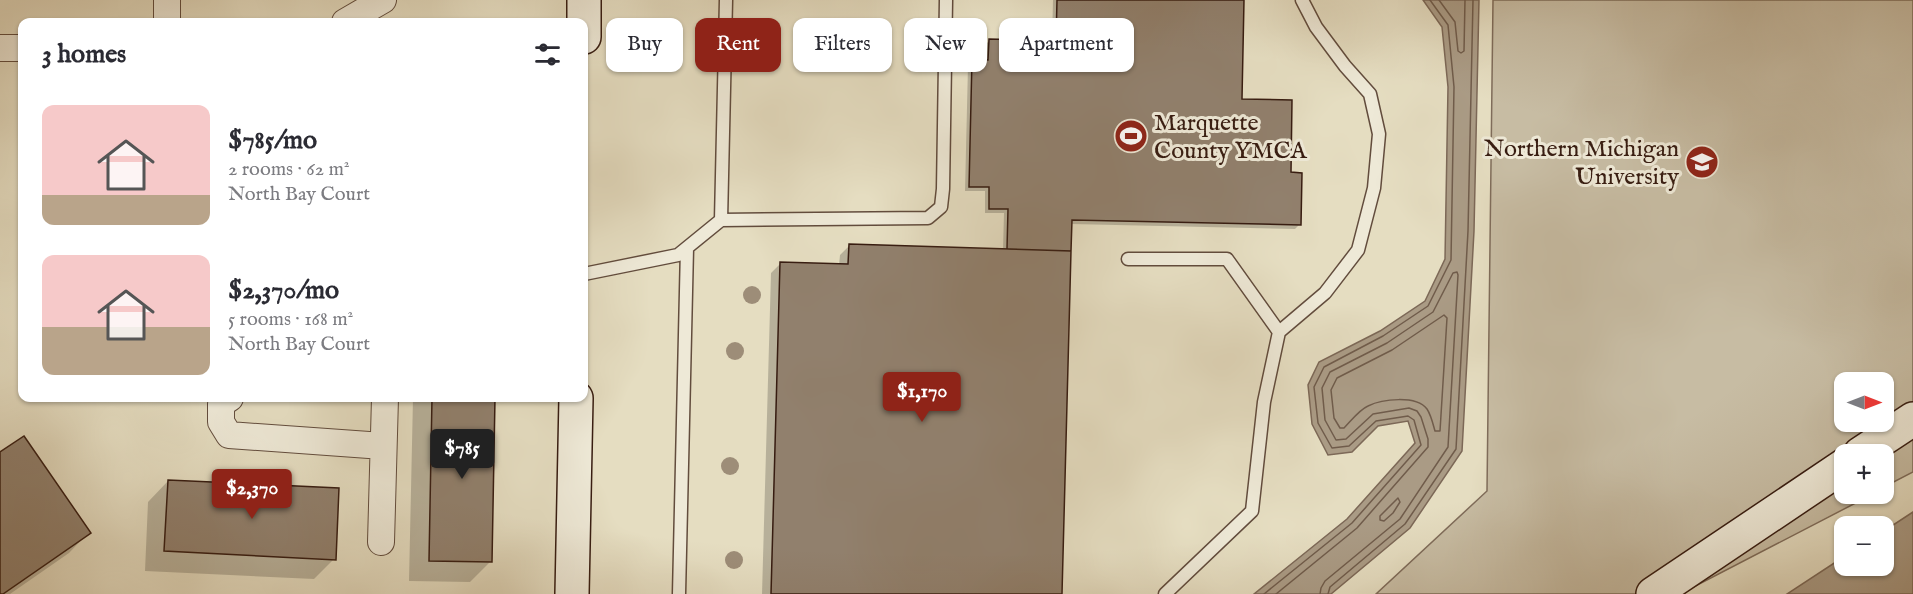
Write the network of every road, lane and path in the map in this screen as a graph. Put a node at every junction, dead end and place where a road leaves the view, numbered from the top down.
1 (167, 0) edge
2 (383, 0) edge
3 (584, 0) edge
4 (726, 0) edge
5 (946, 0) edge
6 (1302, 0) edge
7 (167, 18) edge
8 (352, 18) edge
9 (584, 18) edge
10 (0, 48) edge
11 (18, 48) edge
12 (721, 220) junction
13 (687, 248) junction
14 (1128, 259) dead end
15 (588, 273) edge
16 (1279, 332) junction
17 (225, 402) edge
18 (385, 402) edge
19 (576, 402) edge
20 (1913, 419) edge
21 (1875, 444) edge
22 (383, 446) junction
23 (1834, 472) edge
24 (381, 542) dead end
25 (572, 594) edge
26 (679, 594) edge
27 (1165, 594) edge
28 (1653, 594) edge

1 - 7 street
2 - 8 street
3 - 9 street
4 - 12 lane
5 - 12 lane
6 - 16 lane
10 - 11 street
12 - 13 lane
13 - 15 lane
13 - 26 lane
14 - 16 lane
16 - 27 lane
17 - 22 street
18 - 22 street
19 - 25 street
20 - 21 street
22 - 24 street
23 - 28 street

